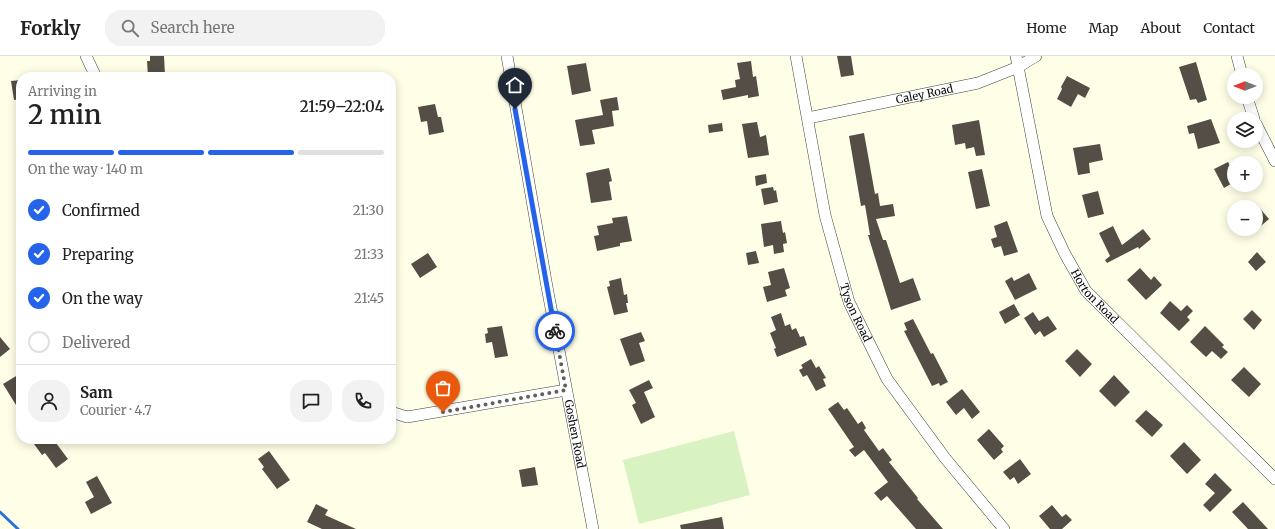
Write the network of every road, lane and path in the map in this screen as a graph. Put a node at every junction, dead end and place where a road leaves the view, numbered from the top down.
1 (86, 56) edge
2 (506, 56) edge
3 (796, 56) edge
4 (1036, 56) edge
5 (1238, 56) edge
6 (1017, 62) edge
7 (1241, 68) edge
8 (94, 72) edge
9 (808, 118) junction
10 (1263, 138) edge
11 (1275, 161) edge
12 (566, 390) junction
13 (396, 414) edge
14 (1275, 479) edge
15 (593, 529) edge
16 (1004, 529) edge

1 - 8 street
2 - 12 street, Goshen Road
3 - 9 street, Tyson Road
4 - 6 street, Caley Road
5 - 7 street
6 - 9 street, Caley Road
6 - 14 street, Horton Road
9 - 16 street, Tyson Road
10 - 11 street
12 - 13 street
12 - 15 street, Goshen Road

